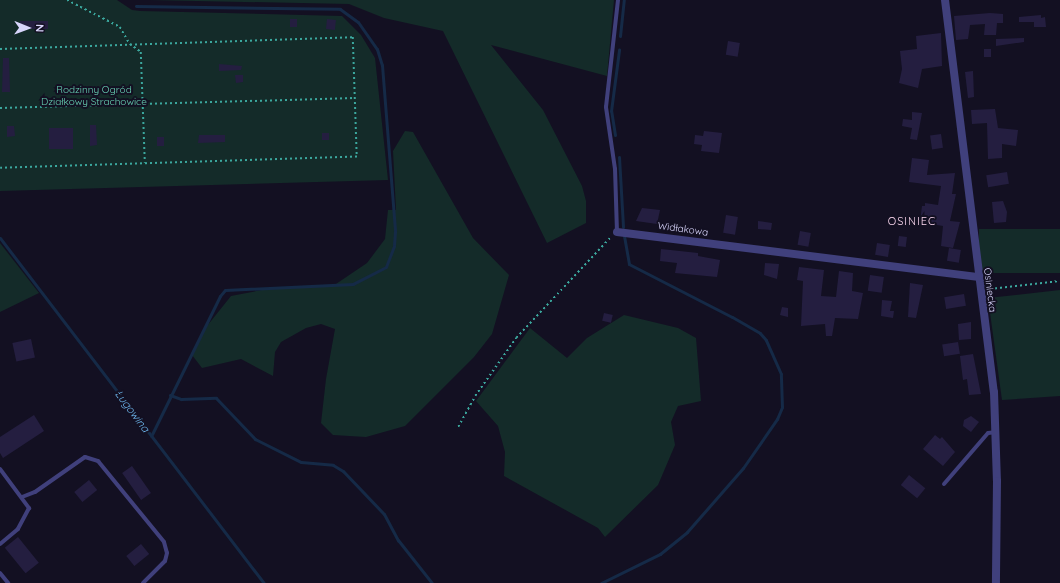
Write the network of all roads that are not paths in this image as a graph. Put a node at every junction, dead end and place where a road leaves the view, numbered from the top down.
1 (618, 0) edge
2 (944, 0) edge
3 (616, 232) joint
4 (979, 277) junction
5 (997, 432) junction
6 (0, 468) edge
7 (944, 484) dead end
8 (22, 497) junction
9 (0, 544) edge
10 (0, 573) edge
11 (8, 583) edge
12 (142, 583) edge
13 (996, 583) edge

1 - 3 lane
2 - 4 street, Osiniecka
3 - 4 street, Widłakowa
4 - 5 street, Osiniecka
5 - 7 lane
5 - 13 street, Osiniecka
6 - 8 lane
8 - 9 lane
8 - 12 lane
10 - 11 lane

